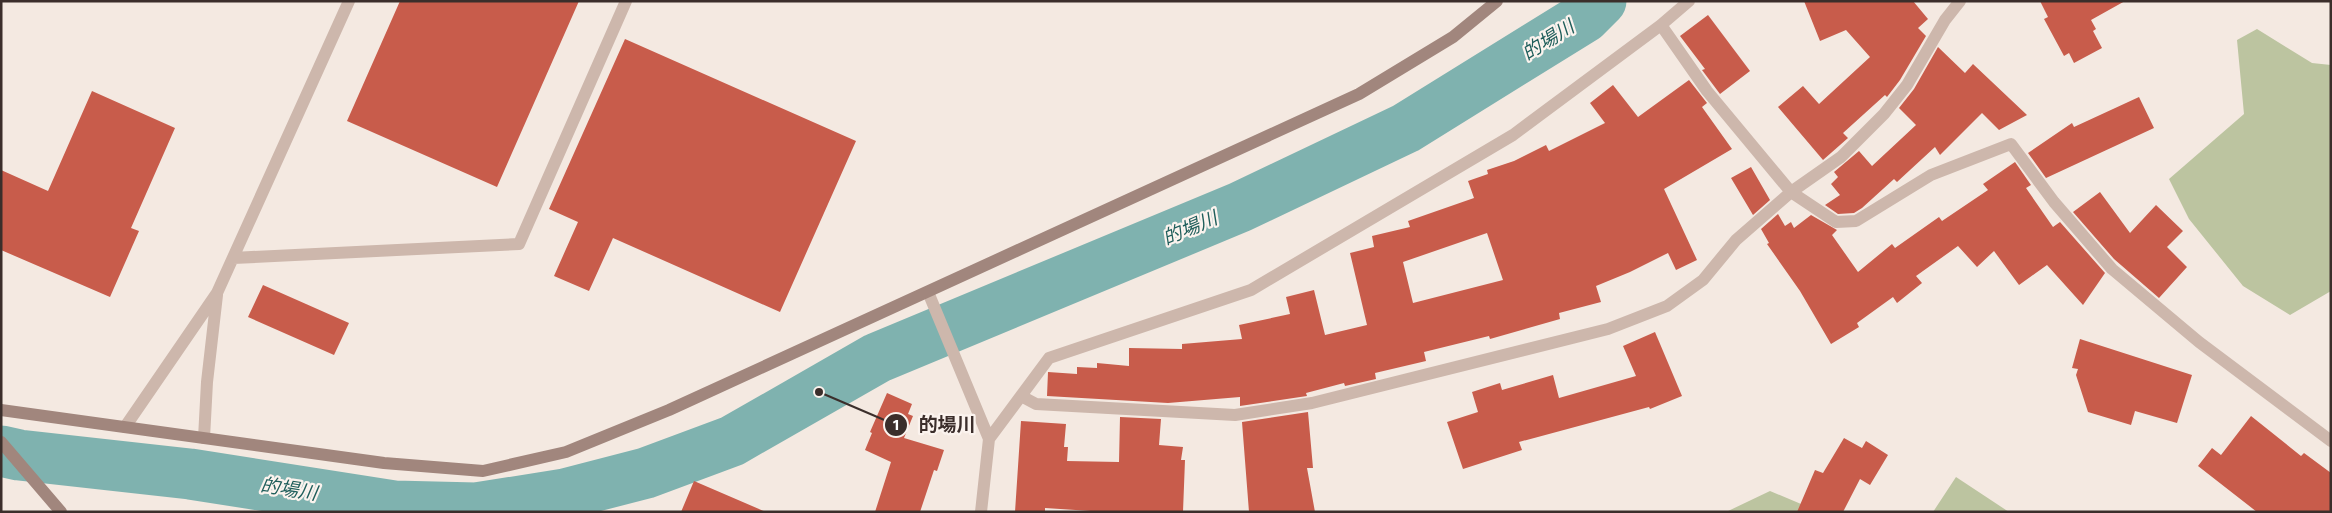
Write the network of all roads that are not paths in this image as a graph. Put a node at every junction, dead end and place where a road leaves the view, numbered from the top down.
1 (349, 1) edge
2 (626, 1) edge
3 (1497, 1) edge
4 (1689, 1) edge
5 (1960, 1) edge
6 (1661, 25) junction
7 (1791, 192) junction
8 (233, 258) junction
9 (928, 292) junction
10 (218, 293) junction
11 (1021, 396) junction
12 (1, 410) edge
13 (125, 427) junction
14 (204, 438) junction
15 (989, 439) junction
16 (2331, 441) edge
17 (1, 442) edge
18 (60, 512) edge
19 (981, 512) edge

1 - 8 street
2 - 8 street
3 - 9 street
4 - 6 street
5 - 7 street
6 - 7 street
6 - 11 street
7 - 11 street
7 - 16 street
8 - 10 street
9 - 14 street
9 - 15 street
10 - 13 street
10 - 14 street
11 - 15 street
12 - 13 street
13 - 14 street
15 - 19 street
17 - 18 street

